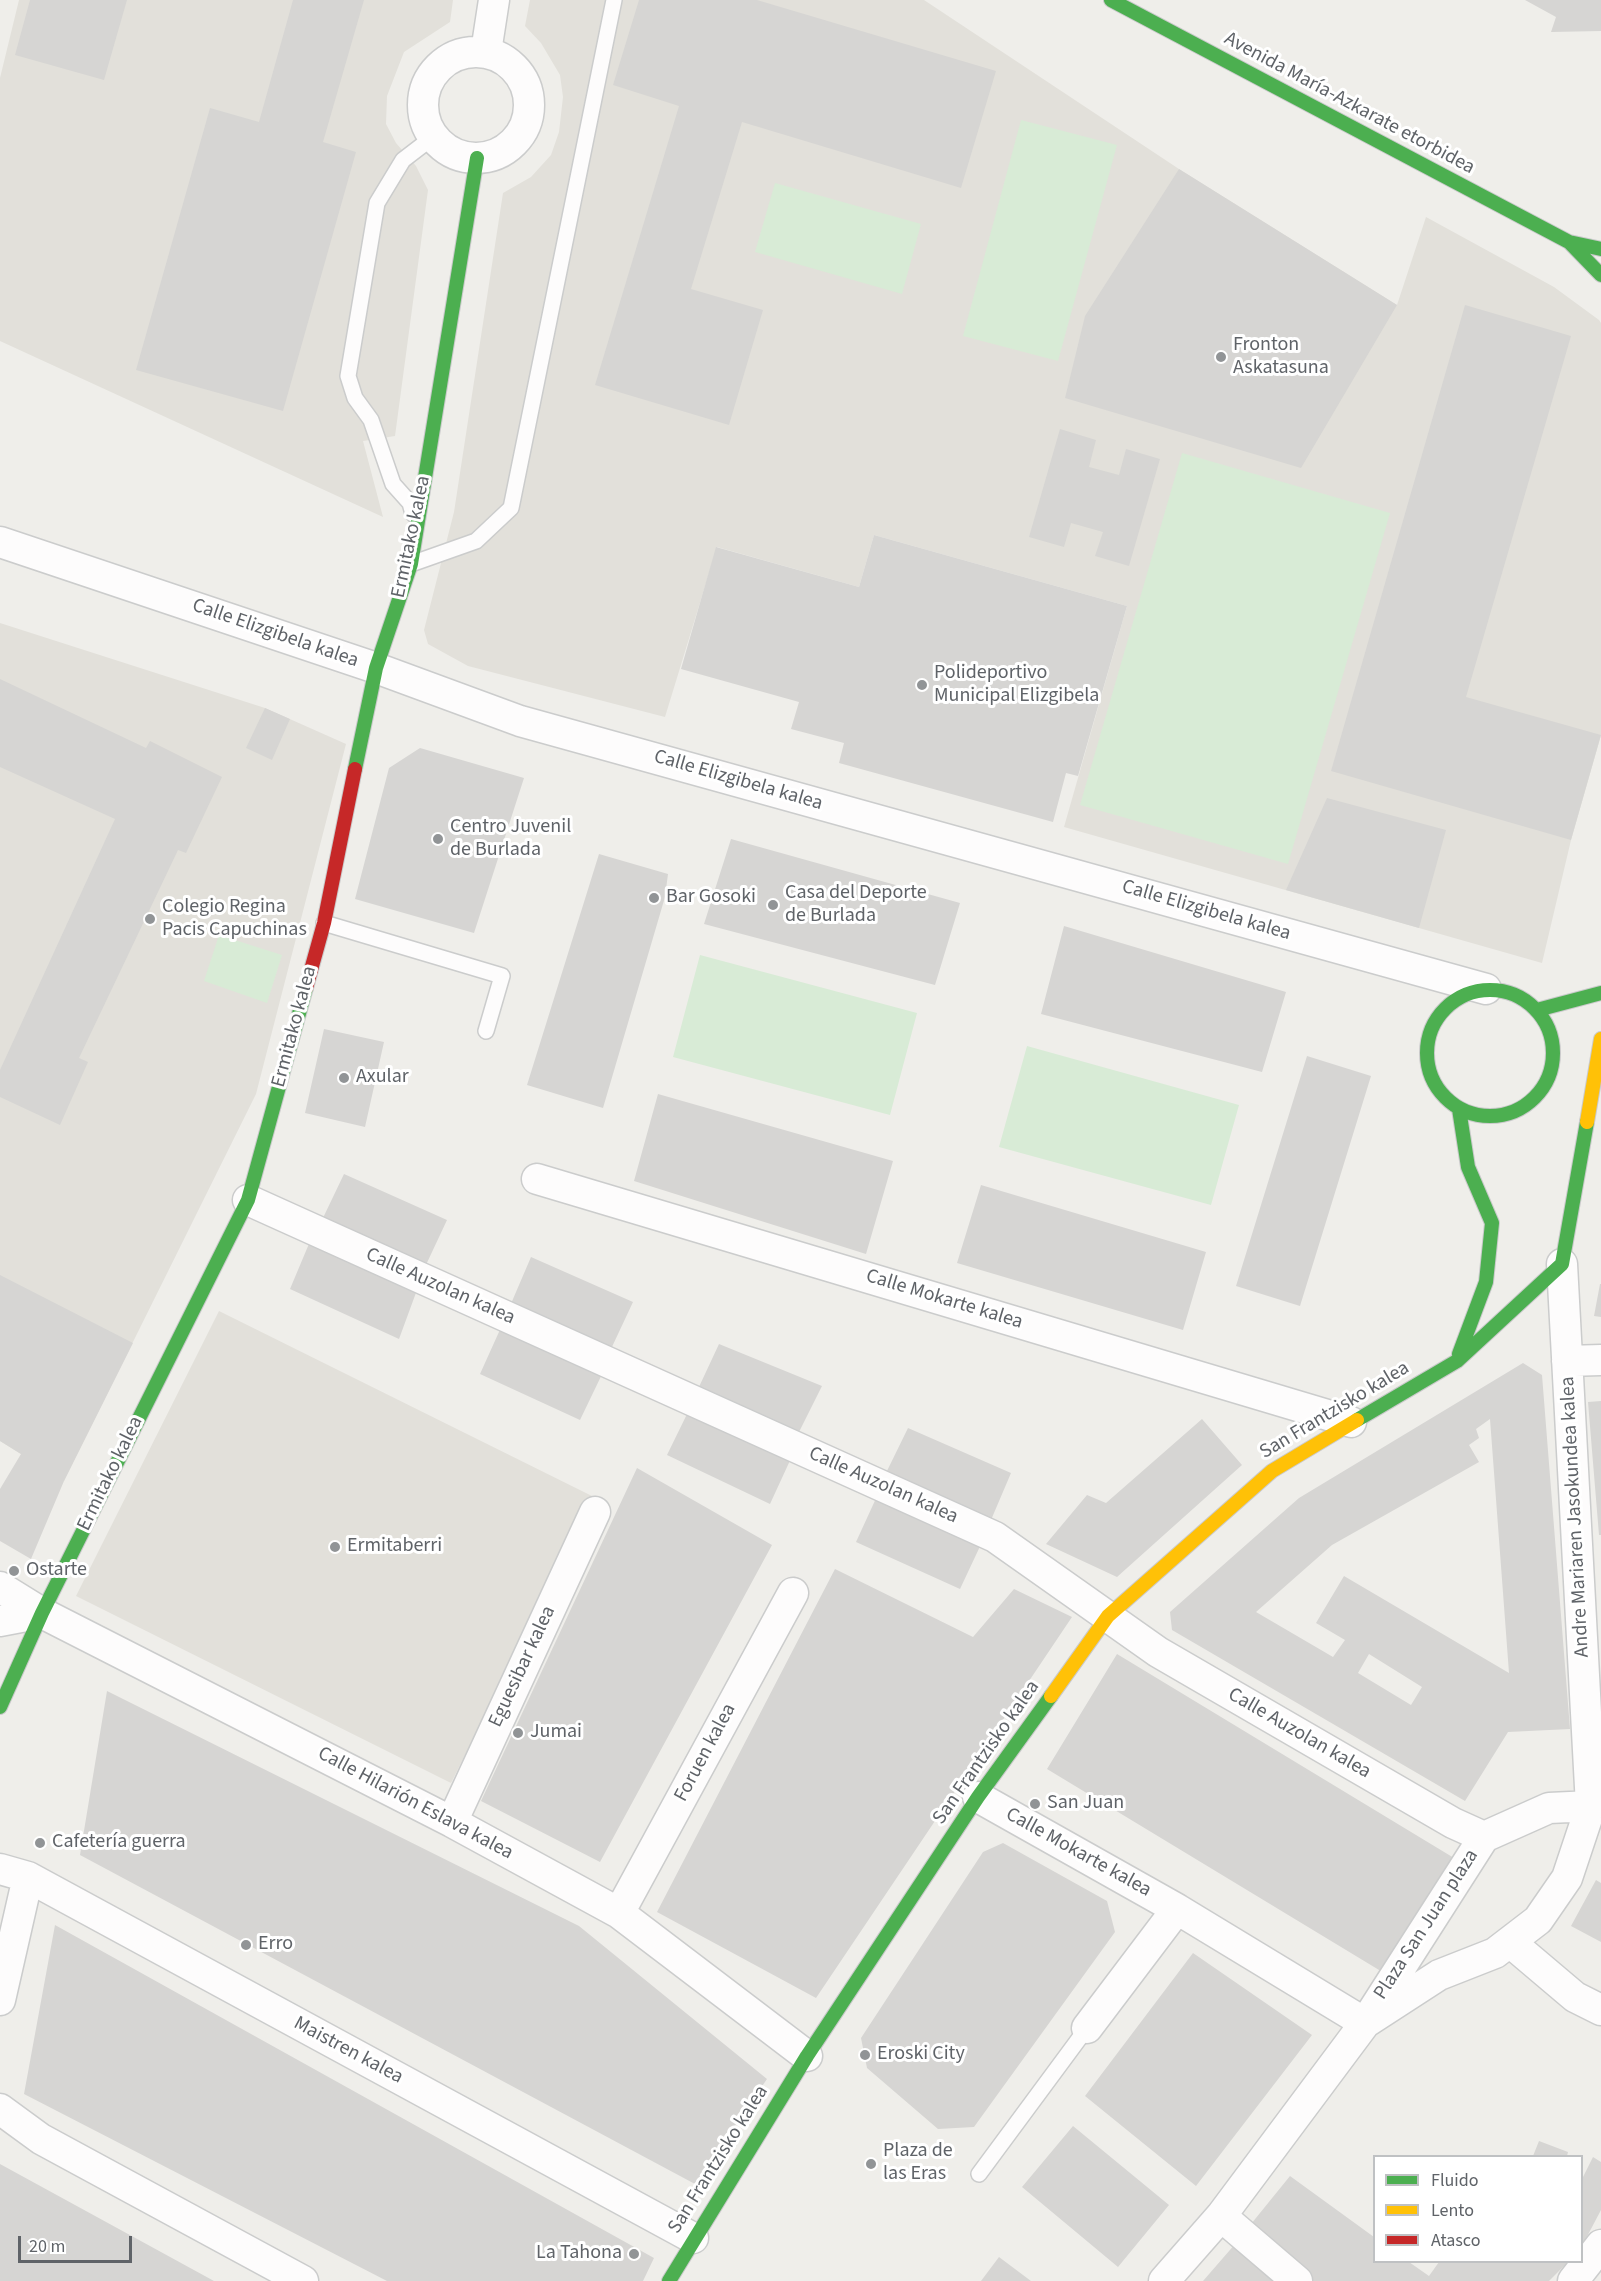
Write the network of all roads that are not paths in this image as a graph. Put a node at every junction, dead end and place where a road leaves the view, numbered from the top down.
1 (494, 0) edge
2 (614, 0) edge
3 (1111, 0) edge
4 (486, 52) junction
5 (433, 137) junction
6 (477, 158) junction
7 (1569, 242) junction
8 (1601, 249) edge
9 (1601, 275) edge
10 (417, 535) junction
11 (0, 542) edge
12 (411, 564) junction
13 (376, 668) junction
14 (324, 923) junction
15 (1486, 989) junction
16 (1601, 993) edge
17 (1537, 1010) junction
18 (486, 1032) dead end
19 (1601, 1039) edge
20 (1459, 1109) junction
21 (537, 1179) dead end
22 (248, 1200) junction
23 (1562, 1264) junction
24 (1601, 1360) edge
25 (1456, 1361) junction
26 (1567, 1361) junction
27 (1351, 1422) junction
28 (595, 1512) dead end
29 (0, 1587) edge
30 (793, 1593) dead end
31 (42, 1612) junction
32 (1108, 1616) junction
33 (0, 1621) edge
34 (0, 1707) edge
35 (978, 1797) junction
36 (1591, 1806) junction
37 (452, 1822) junction
38 (1484, 1837) junction
39 (14, 1873) edge
40 (1178, 1909) junction
41 (619, 1913) junction
42 (1510, 1942) junction
43 (0, 2000) edge
44 (1601, 2010) edge
45 (1365, 2023) junction
46 (1087, 2028) joint
47 (807, 2056) junction
48 (0, 2109) edge
49 (979, 2174) dead end
50 (1221, 2216) junction
51 (693, 2238) junction
52 (1601, 2244) edge
53 (303, 2281) edge
54 (669, 2281) edge
55 (1164, 2281) edge
56 (1297, 2281) edge
57 (1573, 2281) edge

1 - 4 street
2 - 12 lane
3 - 7 street, Avenida María-Azkarate etorbidea
4 - 5 street
4 - 6 street
5 - 6 street
5 - 10 lane
6 - 10 street, Ermitako kalea
7 - 8 street
7 - 9 street
10 - 12 street, Ermitako kalea
11 - 13 street, Calle Elizgibela kalea
12 - 13 street, Ermitako kalea
13 - 14 street, Ermitako kalea
13 - 15 street, Calle Elizgibela kalea
14 - 18 lane
14 - 22 street, Ermitako kalea
15 - 17 street
15 - 20 street
16 - 17 street
17 - 20 street
19 - 23 street
20 - 25 street
21 - 27 street, Calle Mokarte kalea
22 - 31 street, Ermitako kalea
22 - 32 street, Calle Auzolan kalea
23 - 25 street, San Frantzisko kalea
23 - 26 street, Andre Mariaren Jasokundea kalea
24 - 26 street
25 - 27 street, San Frantzisko kalea
26 - 36 street, Andre Mariaren Jasokundea kalea
27 - 32 street, San Frantzisko kalea
28 - 37 street, Eguesibar kalea
29 - 31 street, Calle Hilarión Eslava kalea
30 - 41 street, Foruen kalea
31 - 33 street
31 - 34 street, Ermitako kalea
31 - 37 street, Calle Hilarión Eslava kalea
32 - 35 street, San Frantzisko kalea
32 - 38 street, Calle Auzolan kalea
35 - 40 street, Calle Mokarte kalea
35 - 47 street, San Frantzisko kalea
36 - 38 street, Plaza San Juan plaza
36 - 42 street, Plaza San Juan plaza
37 - 41 street, Calle Hilarión Eslava kalea
38 - 45 street, Plaza San Juan plaza
39 - 43 street
39 - 51 street, Maistren kalea
40 - 45 street, Calle Mokarte kalea
40 - 46 street
41 - 47 street, Calle Hilarión Eslava kalea
42 - 44 street
42 - 45 street, Plaza San Juan plaza
45 - 50 street
46 - 49 lane
47 - 51 street, San Frantzisko kalea
48 - 53 street
50 - 55 street
50 - 56 street
51 - 54 street, San Frantzisko kalea
52 - 57 street

